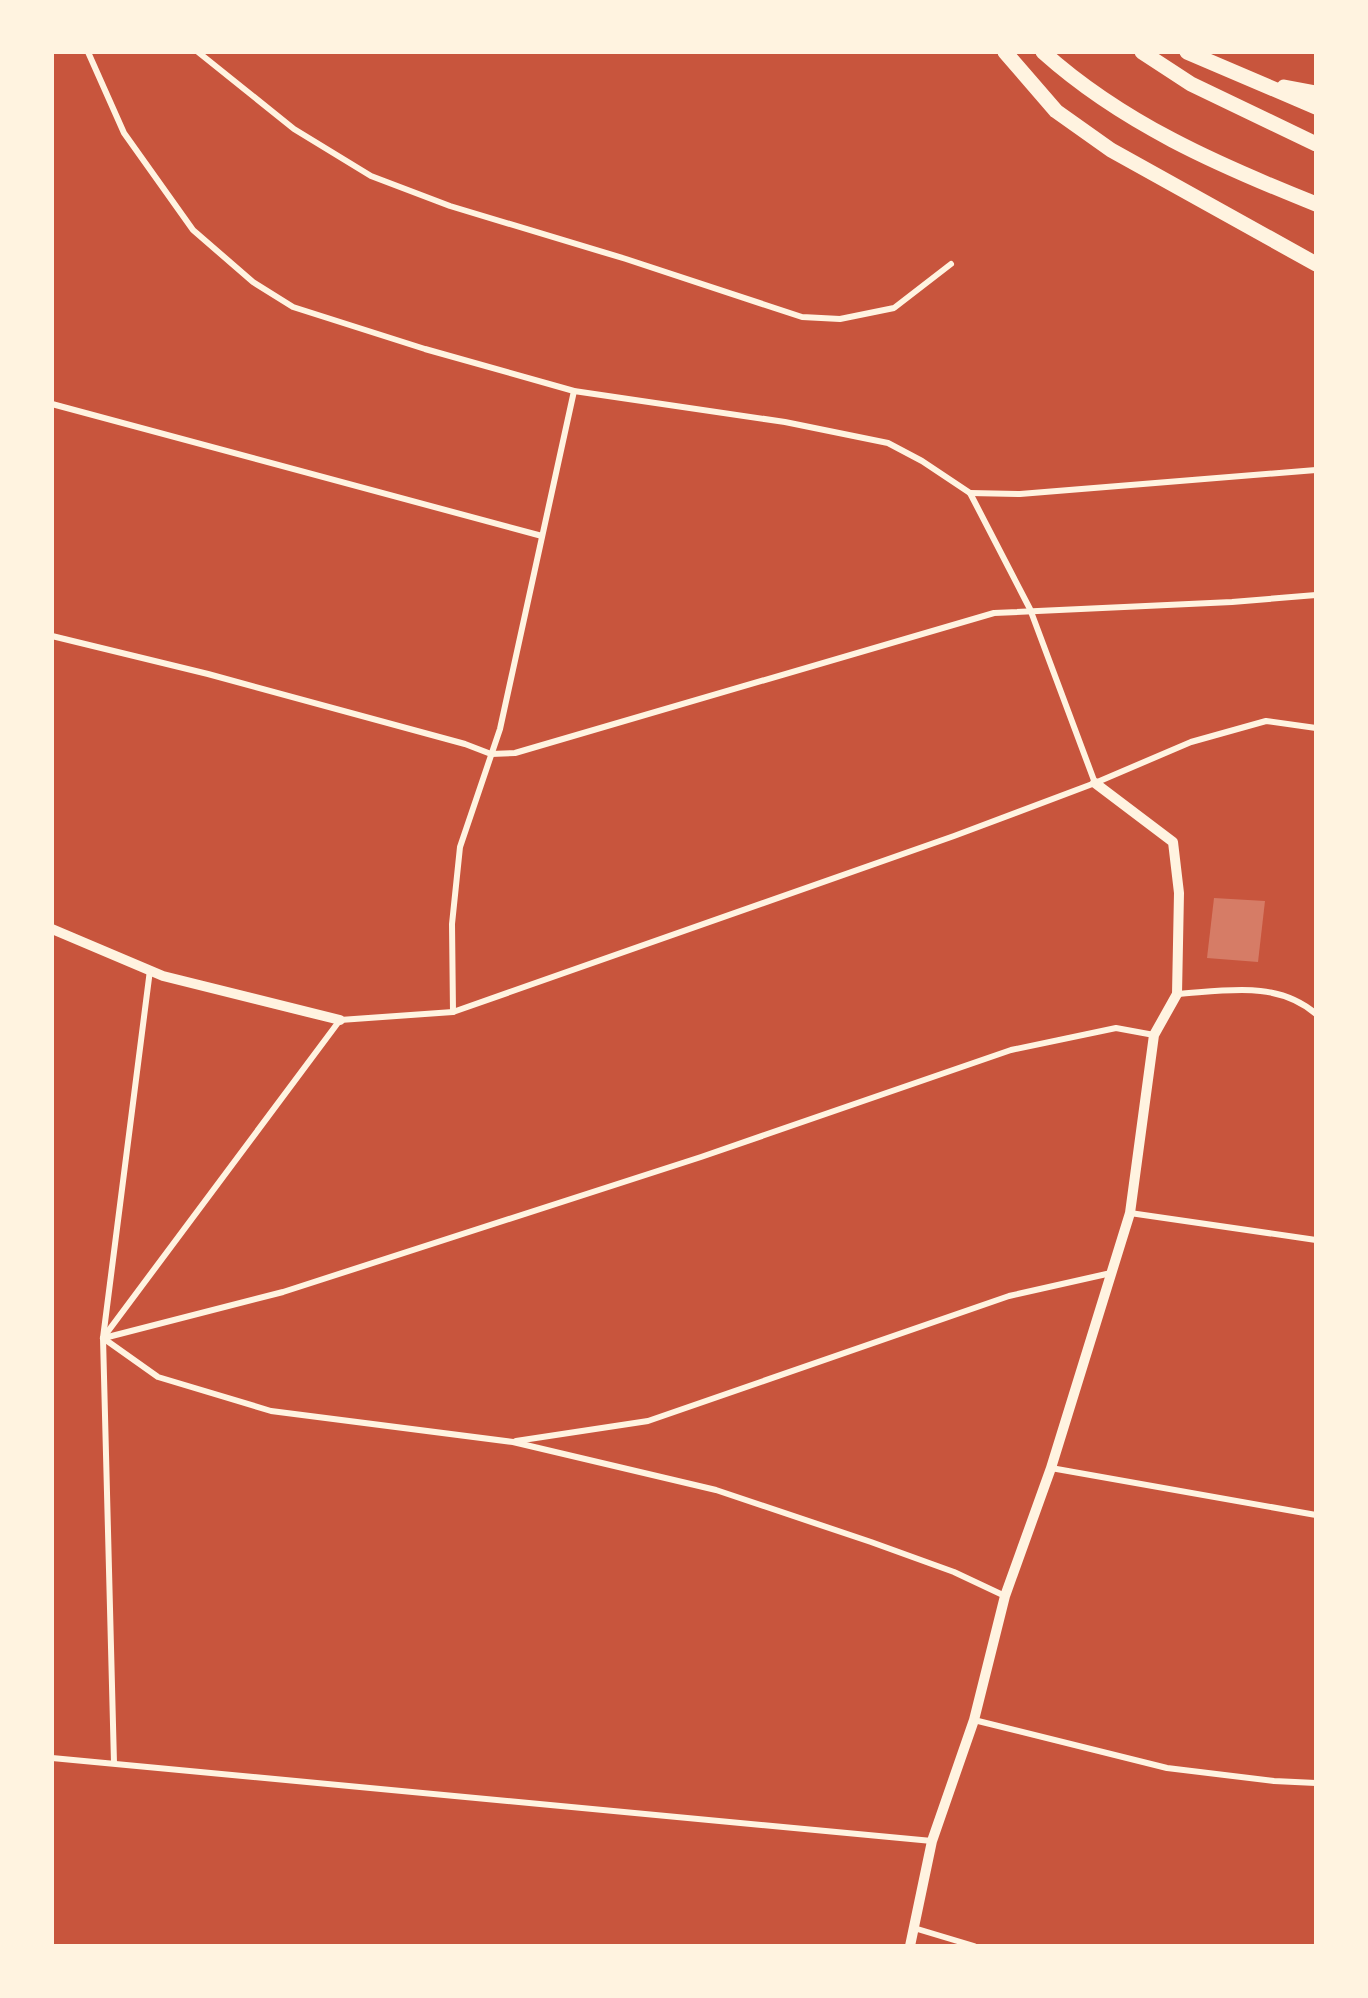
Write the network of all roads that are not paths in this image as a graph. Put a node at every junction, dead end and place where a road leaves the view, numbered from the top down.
1 (88, 52) edge
2 (198, 52) edge
3 (1005, 52) edge
4 (1043, 52) edge
5 (1142, 52) edge
6 (1187, 52) edge
7 (1252, 81) junction
8 (1316, 93) edge
9 (1316, 107) edge
10 (1316, 144) edge
11 (1316, 204) edge
12 (951, 264) dead end
13 (1316, 264) edge
14 (574, 391) junction
15 (52, 404) edge
16 (1316, 470) edge
17 (970, 493) junction
18 (542, 536) junction
19 (1316, 595) edge
20 (1030, 609) junction
21 (52, 636) edge
22 (1316, 728) edge
23 (491, 754) junction
24 (1095, 783) junction
25 (52, 929) edge
26 (150, 970) junction
27 (1177, 994) junction
28 (453, 1012) junction
29 (1316, 1014) edge
30 (340, 1020) junction
31 (1154, 1035) junction
32 (1130, 1213) junction
33 (1316, 1240) edge
34 (1111, 1273) junction
35 (103, 1338) junction
36 (513, 1442) junction
37 (1051, 1468) junction
38 (1316, 1515) edge
39 (1005, 1596) junction
40 (974, 1720) junction
41 (52, 1758) edge
42 (114, 1763) junction
43 (1316, 1783) edge
44 (932, 1841) junction
45 (914, 1928) junction
46 (910, 1946) edge
47 (974, 1946) edge

1 - 14 street
2 - 12 street
3 - 13 main road
4 - 11 main road
5 - 10 main road
6 - 7 main road
7 - 8 main road
7 - 9 main road
14 - 17 street
14 - 18 street
15 - 18 street
16 - 17 street
17 - 20 street
18 - 23 street
19 - 20 street
20 - 23 street
20 - 24 street
21 - 23 street
22 - 24 street
23 - 28 street
24 - 27 street
24 - 28 street
25 - 26 street
26 - 30 street
26 - 35 street
27 - 29 street
27 - 31 street
28 - 30 street
30 - 35 street
31 - 32 street
31 - 35 street
32 - 33 street
32 - 34 street
34 - 36 street
34 - 37 street
35 - 36 street
35 - 42 street
36 - 39 street
37 - 38 street
37 - 39 street
39 - 40 street
40 - 43 street
40 - 44 street
41 - 42 street
42 - 44 street
44 - 45 street
45 - 46 street
45 - 47 street

